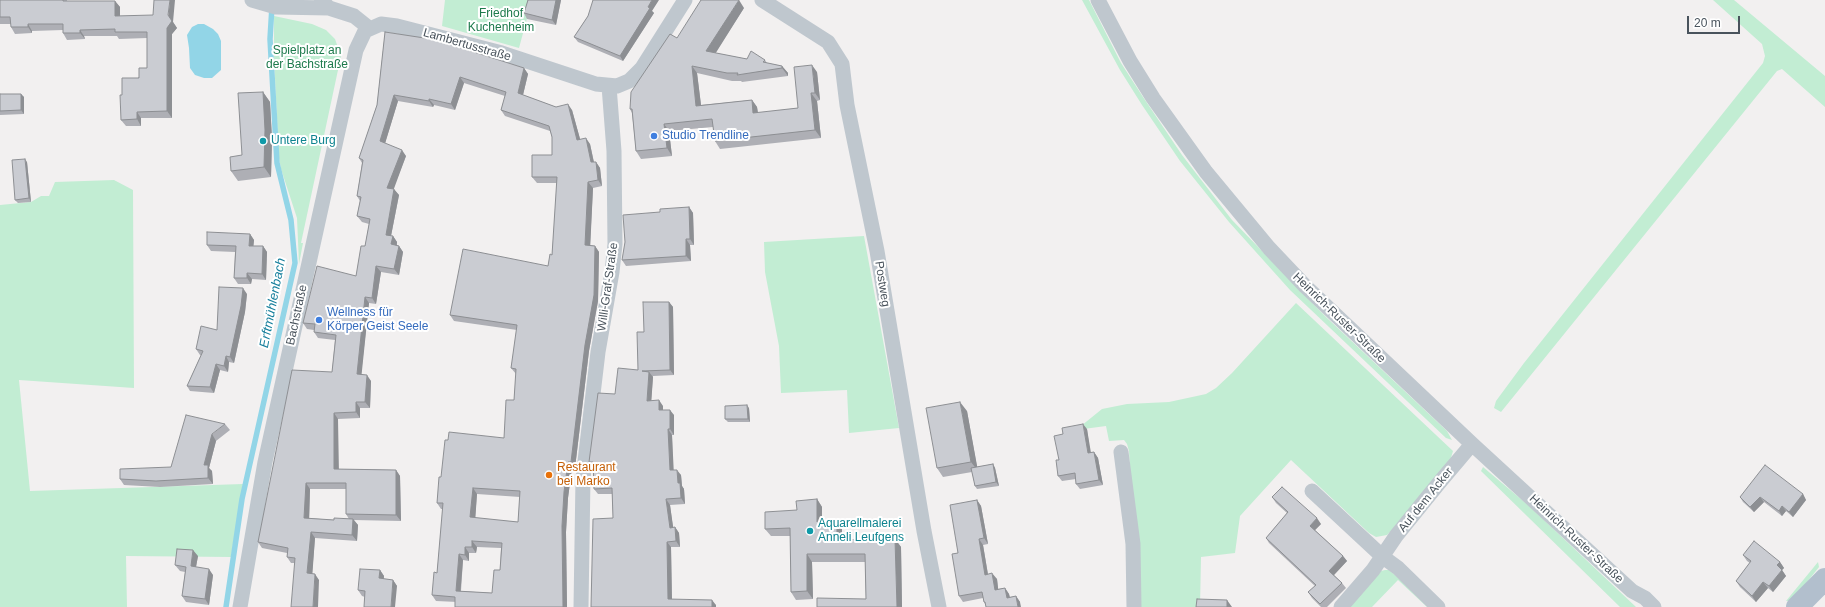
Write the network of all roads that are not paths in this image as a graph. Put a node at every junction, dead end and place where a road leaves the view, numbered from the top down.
1 (685, 0) edge
2 (762, 0) edge
3 (1098, 0) edge
4 (265, 4) edge
5 (325, 4) edge
6 (369, 28) junction
7 (609, 86) junction
8 (1472, 444) junction
9 (1121, 452) dead end
10 (1312, 491) dead end
11 (1383, 556) junction
12 (1825, 580) edge
13 (1632, 591) junction
14 (240, 607) edge
15 (581, 607) edge
16 (938, 607) edge
17 (1134, 607) edge
18 (1341, 607) edge
19 (1438, 607) edge
20 (1643, 607) edge
21 (1654, 607) edge
22 (1797, 607) edge
23 (1807, 607) edge

1 - 7 street
2 - 16 street, Postweg
3 - 8 street, Heinrich-Ruster-Straße
4 - 5 street
5 - 6 street
6 - 7 street, Lambertusstraße
6 - 14 street, Bachstraße
7 - 15 street, Willi-Graf-Straße
8 - 11 street, Auf dem Acker
8 - 13 street, Heinrich-Ruster-Straße
9 - 17 street
10 - 11 street
11 - 18 street, Auf dem Acker
11 - 19 street
12 - 22 main road
12 - 23 main road
13 - 20 street, Heinrich-Ruster-Straße
13 - 21 street, Heinrich-Ruster-Straße

